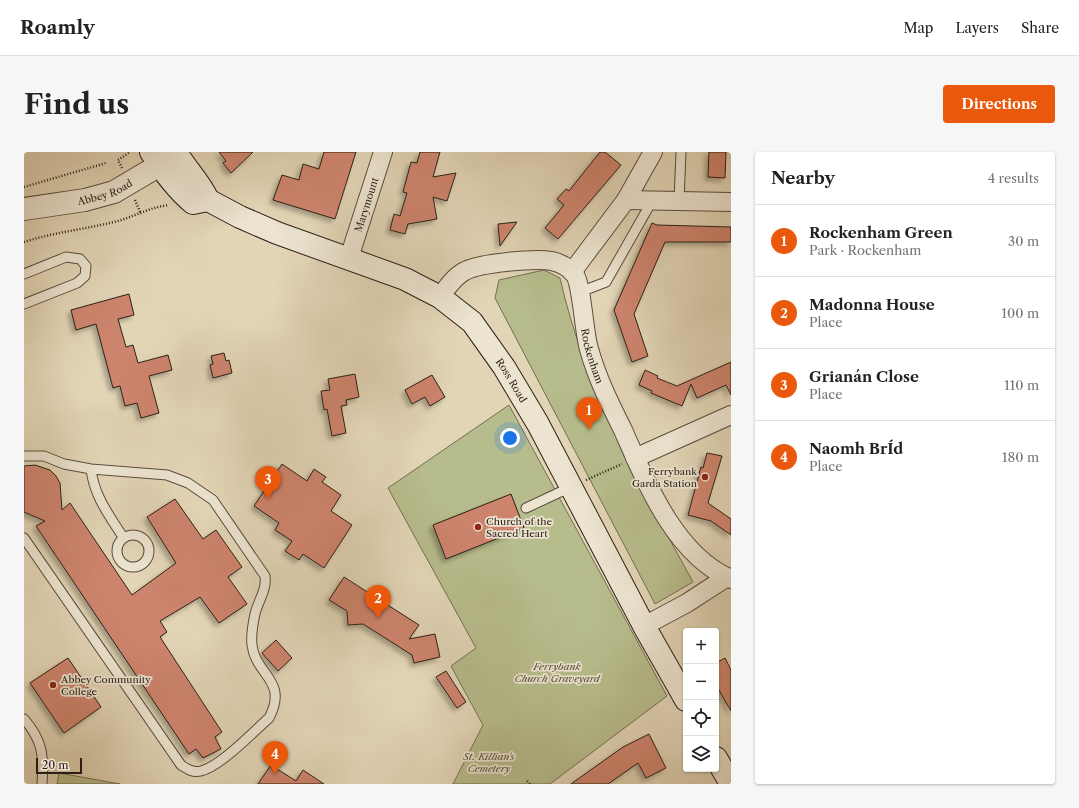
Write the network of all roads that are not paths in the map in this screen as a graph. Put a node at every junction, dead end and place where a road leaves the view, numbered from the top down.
1 (383, 152) edge
2 (653, 152) edge
3 (681, 152) edge
4 (166, 156) edge
5 (626, 200) junction
6 (652, 201) junction
7 (679, 201) junction
8 (731, 202) edge
9 (46, 206) junction
10 (24, 208) edge
11 (24, 216) edge
12 (349, 258) junction
13 (572, 272) junction
14 (24, 274) edge
15 (580, 292) junction
16 (440, 297) junction
17 (24, 304) edge
18 (731, 415) edge
19 (24, 456) edge
20 (635, 458) junction
21 (91, 469) junction
22 (571, 487) junction
23 (526, 508) dead end
24 (24, 538) edge
25 (123, 538) dead end
26 (729, 578) edge
27 (644, 626) junction
28 (683, 695) edge
29 (24, 719) edge
30 (719, 763) edge
31 (42, 784) edge
32 (731, 784) edge

1 - 12 street, Marymount
2 - 5 street
3 - 7 lane
4 - 9 main road, Abbey Road
4 - 12 main road, Ross Road
5 - 6 street
5 - 13 street
6 - 7 street
6 - 15 lane
7 - 8 street
9 - 10 main road, Abbey Road
9 - 11 street
12 - 16 main road, Ross Road
13 - 15 street, Rockenham
13 - 16 street
14 - 17 lane
15 - 20 street, Rockenham
16 - 22 main road, Ross Road
18 - 20 street
19 - 21 lane
20 - 26 street, Rockenham
21 - 24 lane
21 - 25 lane
22 - 23 lane
22 - 27 main road, Ross Road
26 - 27 street, Rockenham
27 - 28 main road, Ross Road
29 - 31 lane
30 - 32 main road

